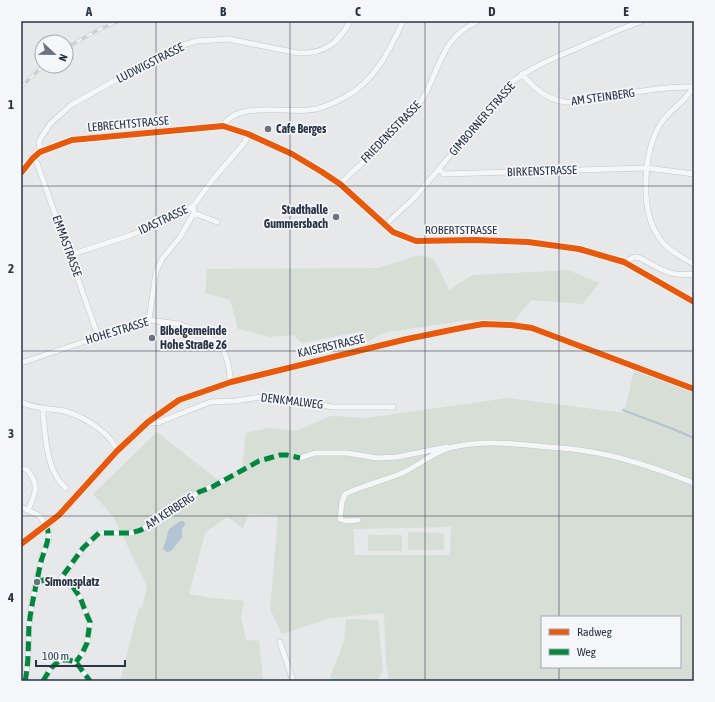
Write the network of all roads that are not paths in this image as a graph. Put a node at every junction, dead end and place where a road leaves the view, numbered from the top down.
1 (350, 21) edge
2 (403, 21) edge
3 (478, 21) edge
4 (642, 21) edge
5 (522, 74) junction
6 (694, 87) edge
7 (223, 126) junction
8 (248, 134) junction
9 (40, 152) junction
10 (33, 158) junction
11 (647, 168) junction
12 (439, 170) junction
13 (21, 173) edge
14 (694, 174) edge
15 (340, 184) junction
16 (193, 206) junction
17 (194, 213) junction
18 (217, 222) dead end
19 (385, 225) junction
20 (70, 255) junction
21 (624, 262) junction
22 (694, 264) edge
23 (694, 274) edge
24 (694, 302) edge
25 (149, 320) junction
26 (98, 336) junction
27 (21, 363) edge
28 (231, 382) junction
29 (694, 389) edge
30 (21, 402) edge
31 (393, 407) dead end
32 (44, 408) junction
33 (148, 422) junction
34 (453, 447) junction
35 (117, 451) junction
36 (300, 458) dead end
37 (21, 469) edge
38 (227, 479) dead end
39 (694, 483) edge
40 (66, 488) dead end
41 (21, 507) edge
42 (28, 510) junction
43 (358, 520) dead end
44 (46, 526) junction
45 (21, 544) edge
46 (59, 581) junction
47 (37, 582) junction
48 (280, 642) dead end
49 (76, 662) junction
50 (23, 680) edge
51 (43, 681) edge
52 (90, 681) edge
53 (293, 681) edge

1 - 9 street, LUDWIGSTRASSE
2 - 7 street
3 - 15 street, FRIEDENSSTRASSE
4 - 5 street, GIMBORNER STRASSE
5 - 6 street, AM STEINBERG
5 - 12 street, GIMBORNER STRASSE
6 - 11 street
7 - 8 street, LEBRECHTSTRASSE
7 - 9 street, LEBRECHTSTRASSE
8 - 15 street, ROBERTSTRASSE
8 - 16 street, IDASTRASSE
9 - 10 street, LEBRECHTSTRASSE
10 - 13 street, LEBRECHTSTRASSE
10 - 20 street, EMMASTRASSE
11 - 12 street, BIRKENSTRASSE
11 - 14 street, BIRKENSTRASSE
11 - 22 street
12 - 19 street, GIMBORNER STRASSE
15 - 19 street, ROBERTSTRASSE
16 - 17 street
16 - 20 street, IDASTRASSE
17 - 18 street
17 - 25 street
19 - 21 street, ROBERTSTRASSE
20 - 26 street, EMMASTRASSE
21 - 23 street
21 - 24 street, ROBERTSTRASSE
25 - 26 street, HOHE STRASSE
25 - 28 street, HOHE STRASSE
26 - 27 street, HOHE STRASSE
28 - 29 street, KAISERSTRASSE
28 - 33 street, KAISERSTRASSE
30 - 32 street
31 - 33 street, DENKMALWEG
32 - 35 street
32 - 40 street
33 - 35 street, KAISERSTRASSE
34 - 36 street
34 - 39 street
34 - 43 street
35 - 44 street, KAISERSTRASSE
37 - 42 street
38 - 46 street, AM KERBERG
41 - 42 street
42 - 44 street
44 - 45 street, KAISERSTRASSE
44 - 47 street
46 - 47 street
46 - 49 street
47 - 50 street
48 - 53 street
49 - 51 street
49 - 52 street

